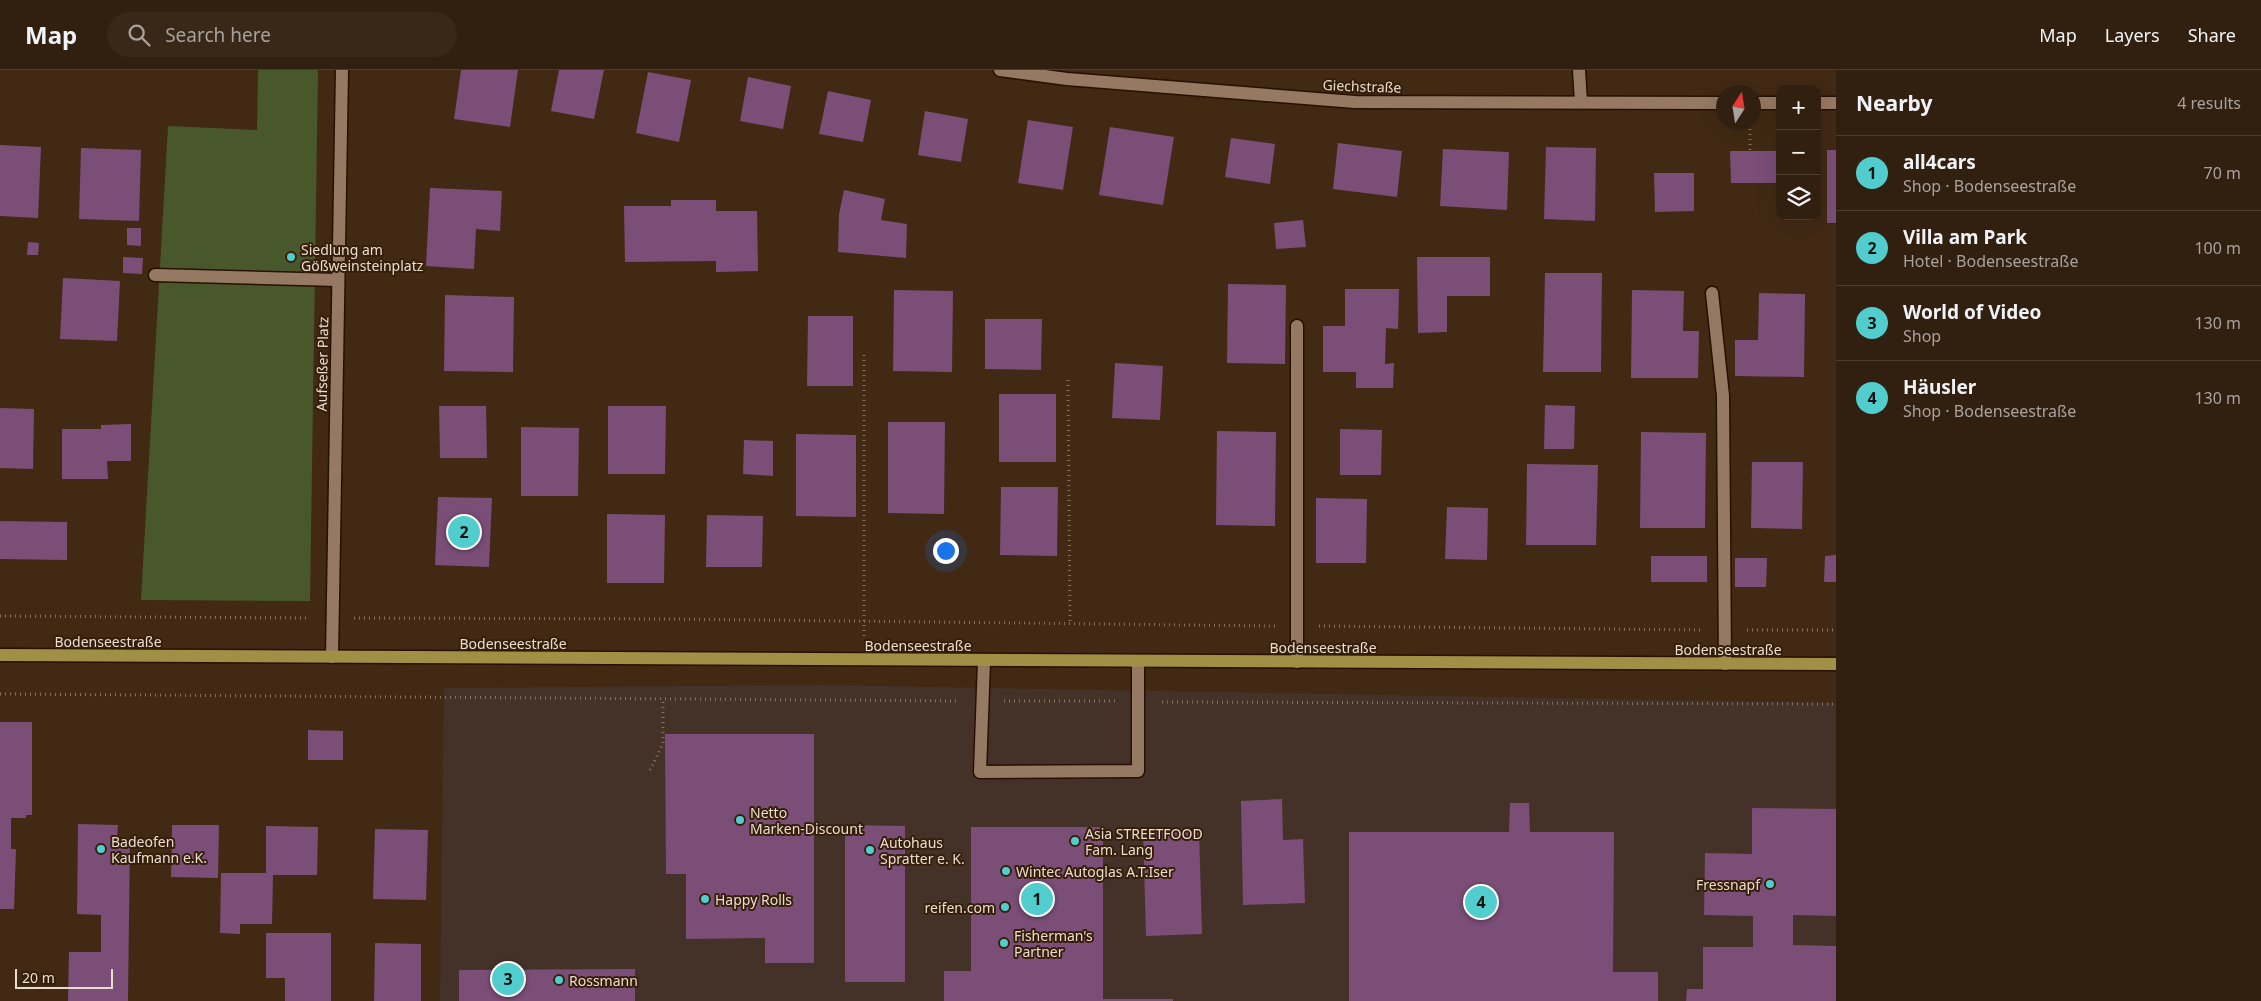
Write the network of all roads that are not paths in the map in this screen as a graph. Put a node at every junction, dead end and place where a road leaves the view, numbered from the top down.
1 (342, 70) edge
2 (1000, 70) edge
3 (1579, 70) edge
4 (1581, 102) junction
5 (1716, 103) edge
6 (1761, 103) edge
7 (1776, 103) edge
8 (1821, 103) edge
9 (1836, 104) edge
10 (155, 275) dead end
11 (338, 280) junction
12 (1712, 293) dead end
13 (1297, 326) dead end
14 (0, 655) edge
15 (332, 658) junction
16 (984, 661) junction
17 (1138, 661) junction
18 (1297, 662) junction
19 (1725, 664) junction
20 (1836, 664) edge

1 - 11 street, Aufseßer Platz
2 - 4 street, Giechstraße
3 - 4 street
4 - 5 street, Giechstraße
6 - 7 street
8 - 9 street
10 - 11 street
11 - 15 street, Aufseßer Platz
12 - 19 street
13 - 18 street
14 - 15 main road, Bodenseestraße
15 - 16 main road, Bodenseestraße
16 - 17 main road, Bodenseestraße
16 - 17 street
17 - 18 main road, Bodenseestraße
18 - 19 main road, Bodenseestraße
19 - 20 main road, Bodenseestraße

